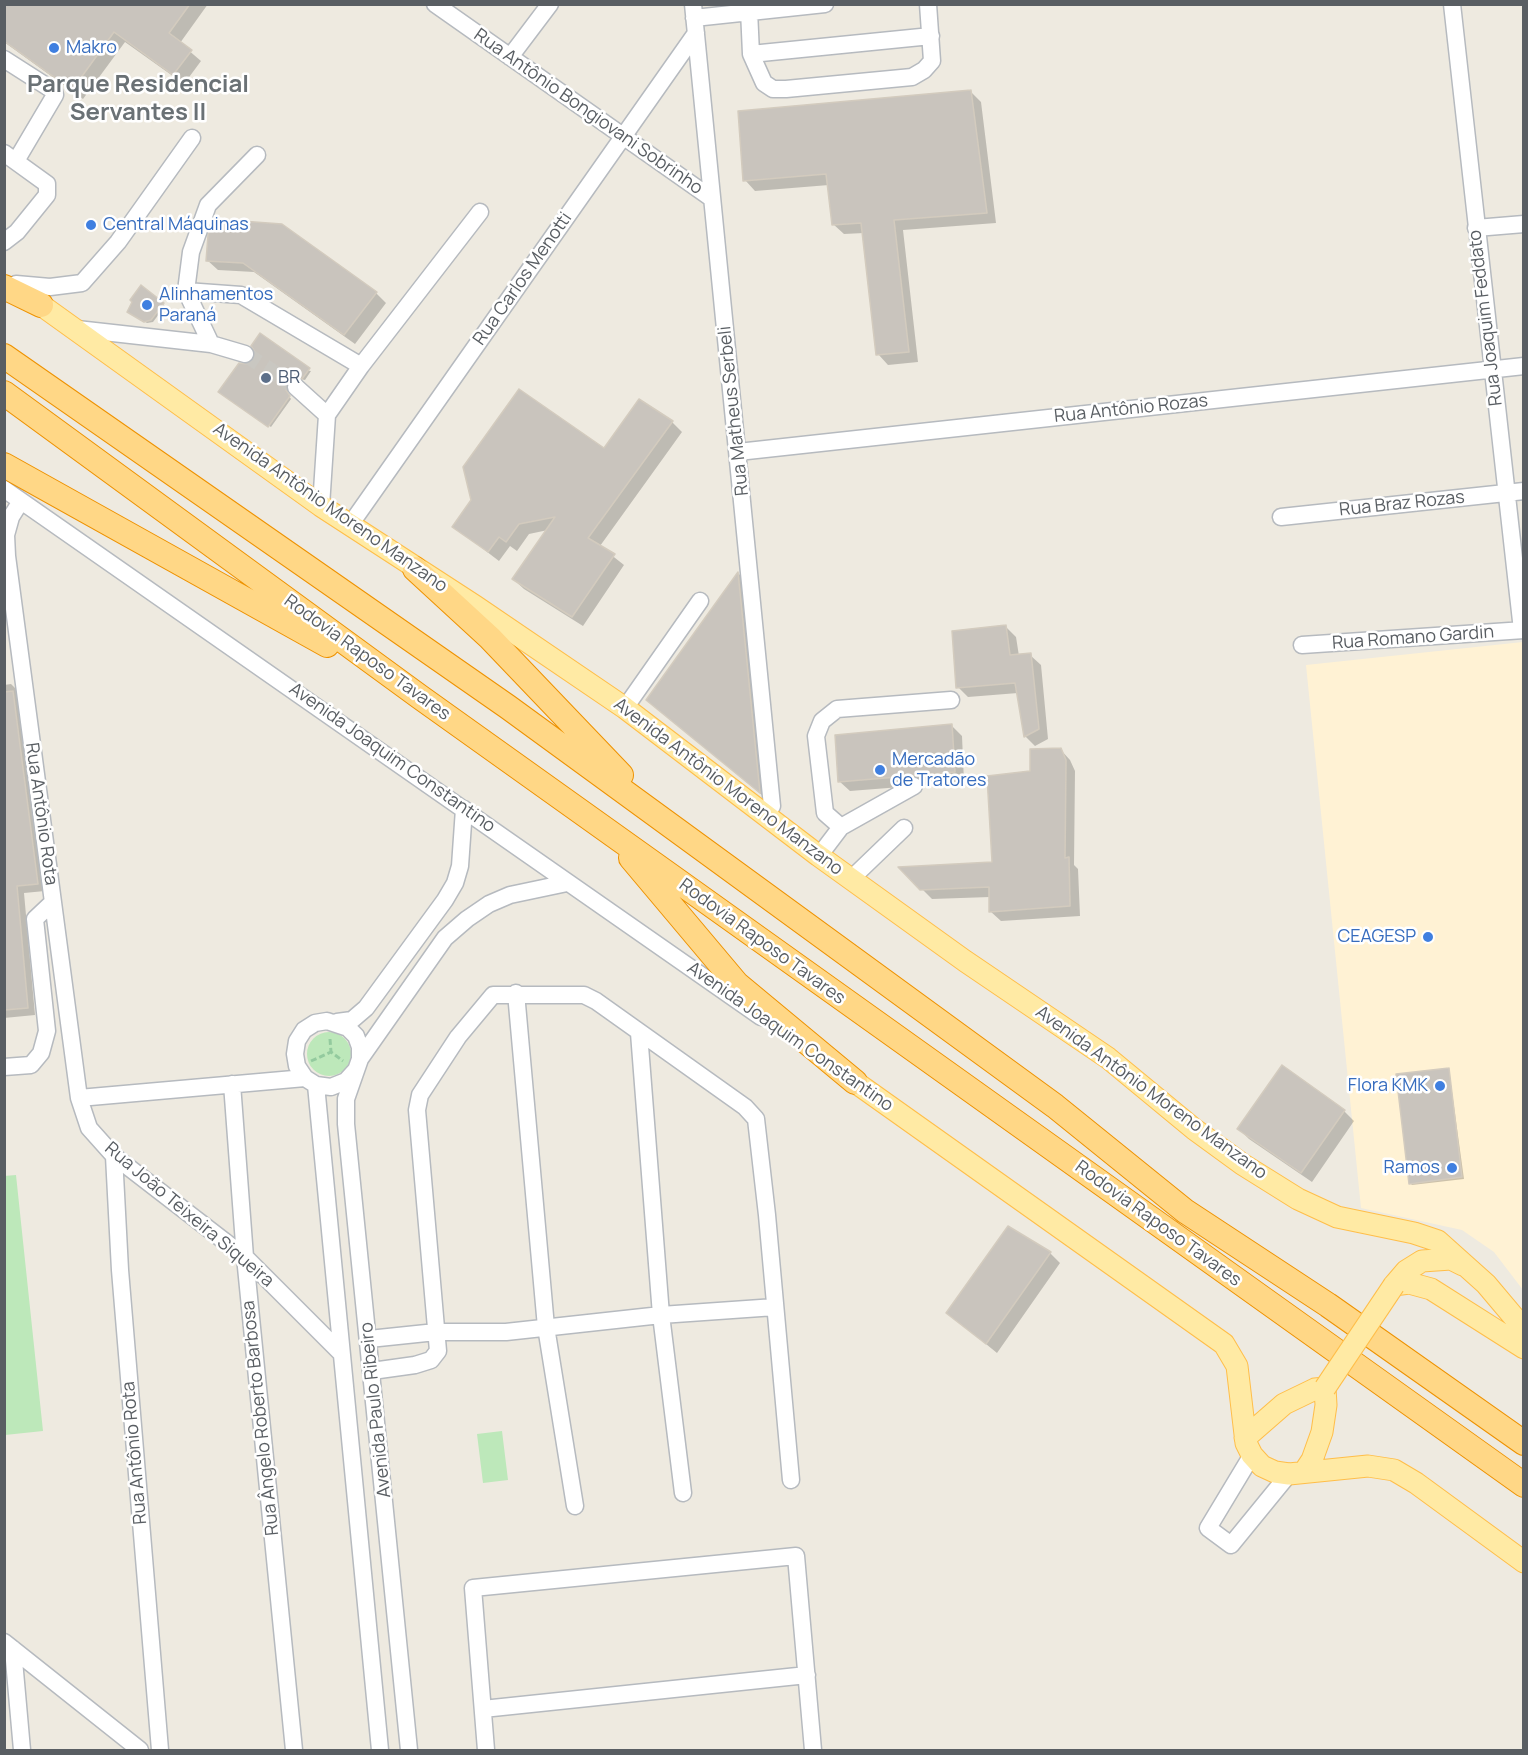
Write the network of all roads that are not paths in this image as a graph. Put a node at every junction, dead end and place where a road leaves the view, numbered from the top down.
1 (435, 4) edge
2 (550, 4) edge
3 (825, 4) edge
4 (928, 4) edge
5 (1452, 4) edge
6 (749, 10) junction
7 (694, 18) edge
8 (931, 36) junction
9 (751, 54) junction
10 (510, 57) junction
11 (4, 59) edge
12 (623, 136) junction
13 (192, 138) dead end
14 (257, 154) dead end
15 (10, 157) edge
16 (711, 198) junction
17 (480, 212) dead end
18 (1524, 224) edge
19 (1476, 228) junction
20 (4, 242) edge
21 (8, 283) edge
22 (186, 291) junction
23 (41, 305) joint
24 (76, 329) junction
25 (211, 344) junction
26 (245, 354) tunnel mouth
27 (4, 356) edge
28 (361, 366) junction
29 (1524, 366) edge
30 (1492, 369) junction
31 (296, 387) tunnel mouth
32 (4, 393) edge
33 (327, 415) junction
34 (738, 452) junction
35 (4, 465) edge
36 (4, 489) edge
37 (1515, 492) edge
38 (21, 501) junction
39 (321, 506) junction
40 (1281, 517) dead end
41 (350, 525) junction
42 (415, 569) junction
43 (700, 602) dead end
44 (1523, 630) edge
45 (1302, 645) dead end
46 (420, 697) junction
47 (951, 700) dead end
48 (625, 708) junction
49 (914, 786) dead end
50 (464, 809) junction
51 (766, 817) junction
52 (841, 827) junction
53 (904, 828) dead end
54 (613, 835) junction
55 (819, 856) junction
56 (852, 878) junction
57 (567, 883) junction
58 (53, 902) junction
59 (781, 906) junction
60 (516, 993) junction
61 (337, 1022) junction
62 (639, 1033) junction
63 (358, 1065) junction
64 (4, 1067) edge
65 (306, 1076) junction
66 (855, 1082) junction
67 (232, 1084) junction
68 (79, 1098) junction
69 (89, 1128) joint
70 (114, 1156) junction
71 (244, 1257) junction
72 (1463, 1265) junction
73 (1394, 1285) junction
74 (775, 1307) junction
75 (661, 1315) junction
76 (546, 1327) junction
77 (1524, 1329) edge
78 (436, 1332) junction
79 (369, 1339) junction
80 (1524, 1348) edge
81 (340, 1352) junction
82 (372, 1371) junction
83 (1325, 1388) junction
84 (1524, 1443) edge
85 (1248, 1447) junction
86 (1297, 1473) junction
87 (791, 1480) dead end
88 (1524, 1485) edge
89 (683, 1493) dead end
90 (575, 1506) dead end
91 (1524, 1562) edge
92 (9, 1646) edge
93 (807, 1675) junction
94 (483, 1709) junction
95 (22, 1750) edge
96 (140, 1750) edge
97 (160, 1750) edge
98 (294, 1750) edge
99 (380, 1750) edge
100 (409, 1750) edge
101 (486, 1750) edge
102 (813, 1750) edge

1 - 10 street, Rua Antônio Bongiovani Sobrinho
2 - 10 street
3 - 6 street
4 - 8 street
5 - 19 street, Rua Joaquim Feddato
6 - 7 street
6 - 9 street
7 - 12 street, Rua Carlos Menotti
7 - 16 street, Rua Matheus Serbeli
8 - 9 street
8 - 9 street
10 - 12 street, Rua Antônio Bongiovani Sobrinho
11 - 15 street
12 - 16 street, Rua Antônio Bongiovani Sobrinho
12 - 41 street, Rua Carlos Menotti
13 - 21 street
14 - 22 street
15 - 20 street
16 - 34 street, Rua Matheus Serbeli
17 - 28 street
18 - 19 street
19 - 30 street, Rua Joaquim Feddato
21 - 23 highway
22 - 25 street
22 - 28 street
23 - 24 main road, Avenida Antônio Moreno Manzano
24 - 25 street
24 - 39 main road, Avenida Antônio Moreno Manzano
25 - 26 street
27 - 59 highway, Rodovia Raposo Tavares
28 - 33 street
29 - 30 street, Rua Antônio Rozas
30 - 34 street, Rua Antônio Rozas
30 - 37 street, Rua Joaquim Feddato
31 - 33 street
32 - 46 highway, Rodovia Raposo Tavares
33 - 39 street
34 - 51 street, Rua Matheus Serbeli
35 - 46 highway
36 - 38 street, Avenida Joaquim Constantino
37 - 40 street, Rua Braz Rozas
37 - 44 street, Rua Joaquim Feddato
38 - 50 street, Avenida Joaquim Constantino
38 - 58 street, Rua Antônio Rota
39 - 41 main road, Avenida Antônio Moreno Manzano
41 - 42 main road, Avenida Antônio Moreno Manzano
42 - 48 main road, Avenida Antônio Moreno Manzano
42 - 59 highway
43 - 48 street
44 - 45 street, Rua Romano Gardin
46 - 54 highway, Rodovia Raposo Tavares
47 - 52 street
48 - 51 main road, Avenida Antônio Moreno Manzano
49 - 52 street
50 - 57 street, Avenida Joaquim Constantino
50 - 61 street
51 - 55 main road, Avenida Antônio Moreno Manzano
52 - 55 street
53 - 56 street
54 - 66 highway
54 - 88 highway, Rodovia Raposo Tavares
55 - 56 main road, Avenida Antônio Moreno Manzano
56 - 72 main road, Avenida Antônio Moreno Manzano
57 - 63 street, Avenida Paulo Ribeiro
57 - 66 street, Avenida Joaquim Constantino
58 - 64 street
58 - 68 street, Rua Antônio Rota
59 - 84 highway, Rodovia Raposo Tavares
60 - 62 street
60 - 76 street
60 - 78 street
61 - 63 street
61 - 65 street
62 - 74 street
62 - 75 street
63 - 65 street
63 - 79 street, Avenida Paulo Ribeiro
65 - 67 street
65 - 81 street
66 - 85 main road, Avenida Joaquim Constantino
67 - 68 street
67 - 71 street, Rua Ângelo Roberto Barbosa
68 - 69 street, Rua Antônio Rota
69 - 70 street, Rua João Teixeira Siqueira
70 - 71 street, Rua João Teixeira Siqueira
70 - 97 street, Rua Antônio Rota
71 - 81 street, Rua João Teixeira Siqueira
71 - 98 street, Rua Ângelo Roberto Barbosa
72 - 73 main road, Avenida Antônio Moreno Manzano
72 - 77 main road, Avenida Antônio Moreno Manzano
73 - 80 main road
73 - 83 main road, Avenida Antônio Moreno Manzano, bridge
74 - 75 street
74 - 87 street
75 - 76 street
75 - 89 street
76 - 78 street
76 - 90 street
78 - 79 street
78 - 82 street
79 - 82 street, Avenida Paulo Ribeiro
81 - 99 street
82 - 100 street, Avenida Paulo Ribeiro
83 - 85 main road
83 - 86 main road
85 - 86 main road
85 - 86 street
86 - 91 main road
92 - 95 street
92 - 96 street
93 - 94 street
93 - 94 street
93 - 102 street
94 - 101 street

